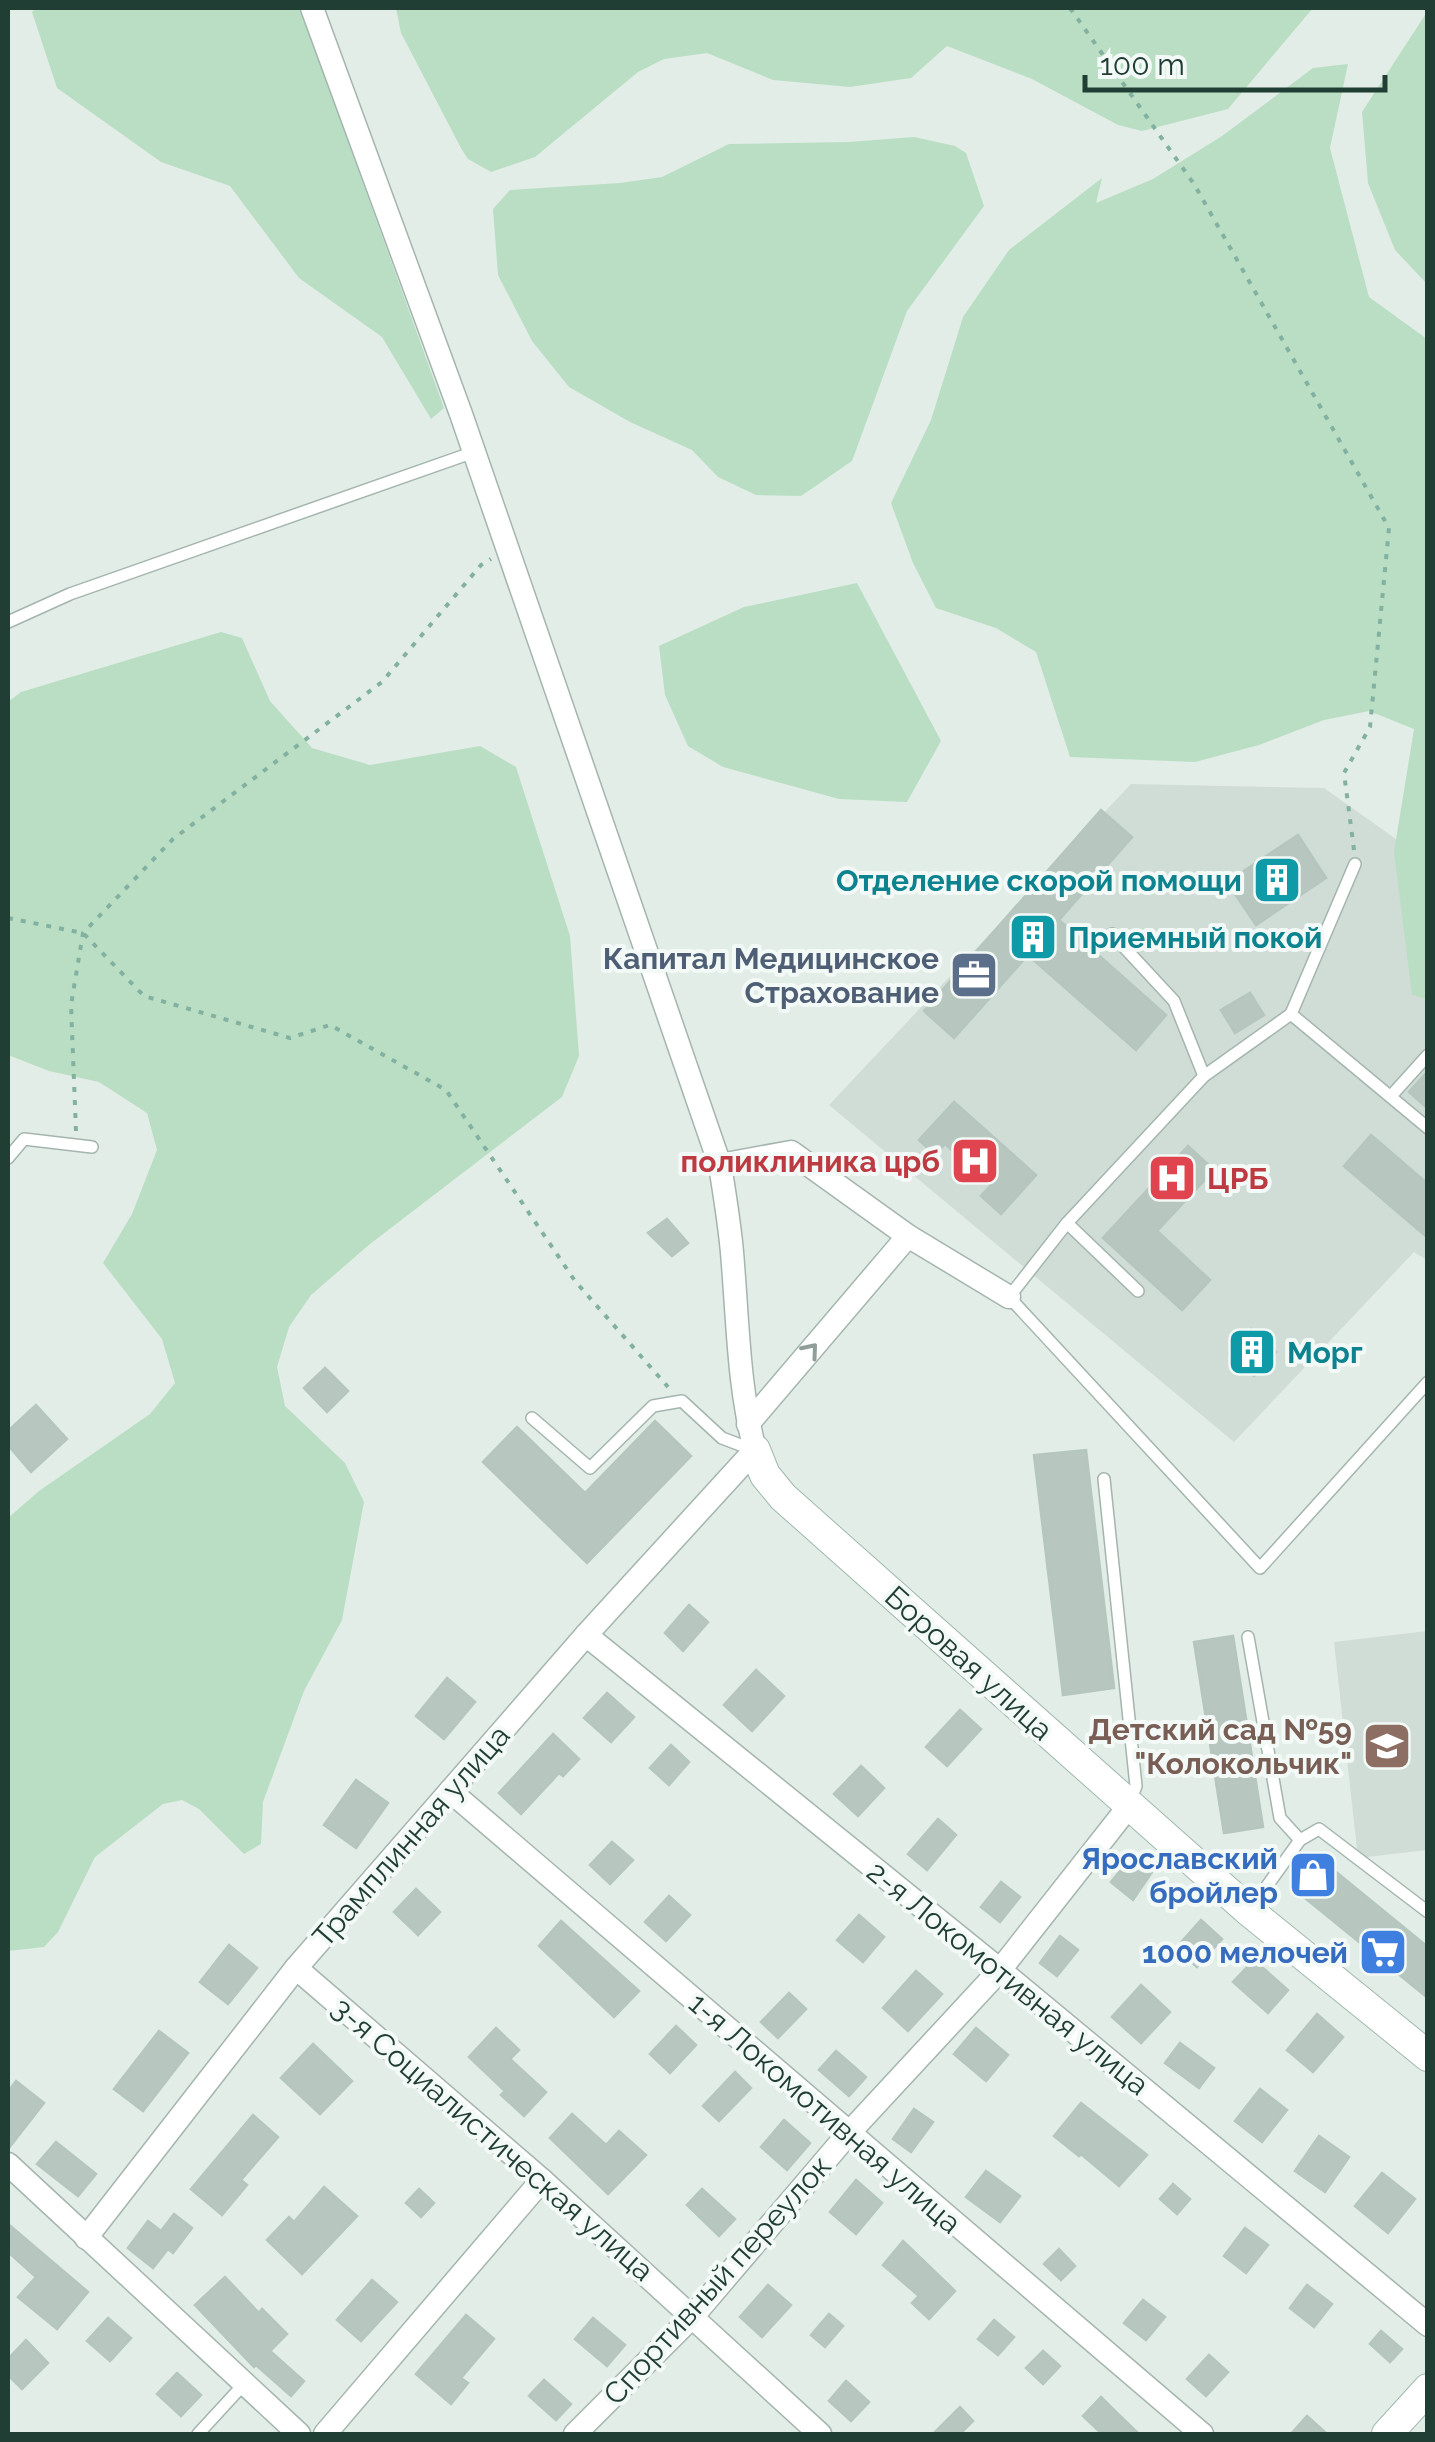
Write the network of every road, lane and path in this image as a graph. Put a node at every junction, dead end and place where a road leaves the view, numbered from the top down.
1 (312, 8) edge
2 (1070, 8) edge
3 (474, 452) junction
4 (508, 550) junction
5 (8, 622) edge
6 (1356, 864) joint
7 (8, 918) edge
8 (83, 933) junction
9 (1112, 934) dead end
10 (1291, 1014) junction
11 (1428, 1055) edge
12 (1204, 1076) junction
13 (1391, 1096) junction
14 (1428, 1128) edge
15 (76, 1146) junction
16 (92, 1147) dead end
17 (8, 1158) edge
18 (720, 1164) junction
19 (1067, 1223) junction
20 (908, 1236) junction
21 (1138, 1291) dead end
22 (1009, 1297) junction
23 (1428, 1382) edge
24 (682, 1402) junction
25 (532, 1418) dead end
26 (751, 1438) junction
27 (1104, 1479) dead end
28 (586, 1635) junction
29 (1248, 1636) dead end
30 (450, 1791) junction
31 (1129, 1806) junction
32 (1300, 1840) junction
33 (1249, 1911) junction
34 (1428, 1912) edge
35 (296, 1968) junction
36 (1000, 1970) junction
37 (1428, 2056) edge
38 (848, 2134) junction
39 (8, 2164) edge
40 (542, 2180) junction
41 (86, 2238) junction
42 (693, 2316) junction
43 (1428, 2325) edge
44 (244, 2384) junction
45 (1428, 2389) edge
46 (198, 2434) edge
47 (299, 2434) edge
48 (325, 2434) edge
49 (576, 2434) edge
50 (820, 2434) edge
51 (1202, 2434) edge
52 (1388, 2434) edge

1 - 3 street
2 - 6 path
3 - 4 street
3 - 5 lane
4 - 8 path
4 - 18 street
6 - 10 lane
7 - 8 path
8 - 15 path
8 - 24 path
9 - 12 lane
10 - 12 lane
10 - 13 lane
11 - 13 lane
12 - 19 lane
13 - 14 lane
15 - 16 lane
15 - 17 lane
18 - 20 street
18 - 26 street
19 - 21 lane
19 - 22 lane
20 - 22 street
26 -> 20 street, Трамплинная улица
22 - 23 lane
24 - 25 lane
24 - 26 lane
26 - 28 street, Трамплинная улица
26 - 31 street, Боровая улица
27 - 31 lane
28 - 30 street, Трамплинная улица
28 - 36 street, 2-я Локомотивная улица
29 - 32 lane
30 - 35 street, Трамплинная улица
30 - 38 street, 1-я Локомотивная улица
31 - 33 street, Боровая улица
31 - 36 street, Спортивный переулок
32 - 33 lane
32 - 34 lane
33 - 37 street, Боровая улица
35 - 40 street, 3-я Социалистическая улица
35 - 41 street, Трамплинная улица
36 - 38 street, Спортивный переулок
36 - 43 street, 2-я Локомотивная улица
38 - 42 street, Спортивный переулок
38 - 51 street, 1-я Локомотивная улица
39 - 41 street
40 - 42 street, 3-я Социалистическая улица
40 - 48 street
41 - 44 street
42 - 49 street, Спортивный переулок
42 - 50 street, 3-я Социалистическая улица
44 - 46 lane
44 - 47 street
45 - 52 street

